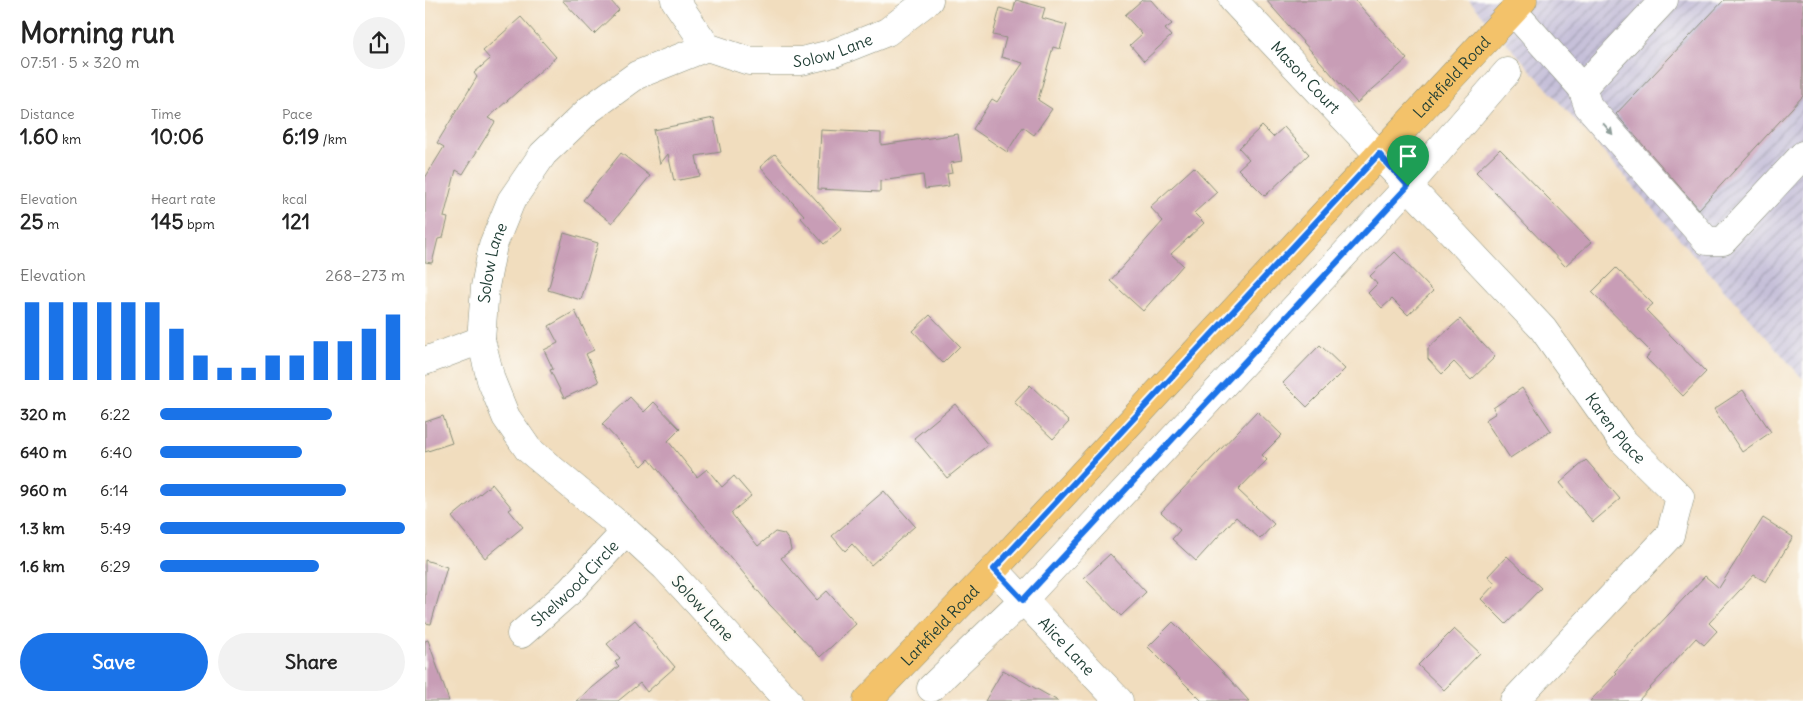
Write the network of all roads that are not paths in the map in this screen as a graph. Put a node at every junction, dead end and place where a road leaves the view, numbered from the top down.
1 (675, 0) edge
2 (929, 0) edge
3 (1233, 0) edge
4 (1664, 0) edge
5 (1518, 6) edge
6 (707, 47) junction
7 (1507, 72) dead end
8 (1582, 88) junction
9 (1379, 154) junction
10 (1803, 155) edge
11 (1408, 186) junction
12 (481, 340) junction
13 (425, 361) edge
14 (626, 531) junction
15 (994, 569) junction
16 (1023, 600) junction
17 (521, 634) dead end
18 (931, 688) dead end
19 (788, 701) edge
20 (867, 701) edge
21 (1119, 701) edge
22 (1514, 701) edge

1 - 6 street
2 - 6 street, Solow Lane
3 - 9 street, Mason Court
4 - 8 street
5 - 8 street
5 - 9 main road, Larkfield Road
6 - 12 street, Solow Lane
7 - 11 street
8 -> 10 street
9 - 11 street, Karen Place
9 - 15 main road, Larkfield Road
11 - 16 street
11 - 22 street, Karen Place
12 - 13 street
12 - 14 street, Solow Lane
14 - 17 street, Shelwood Circle
14 - 19 street, Solow Lane
15 - 16 street, Alice Lane
15 - 20 main road, Larkfield Road
16 - 18 street
16 - 21 street, Alice Lane

